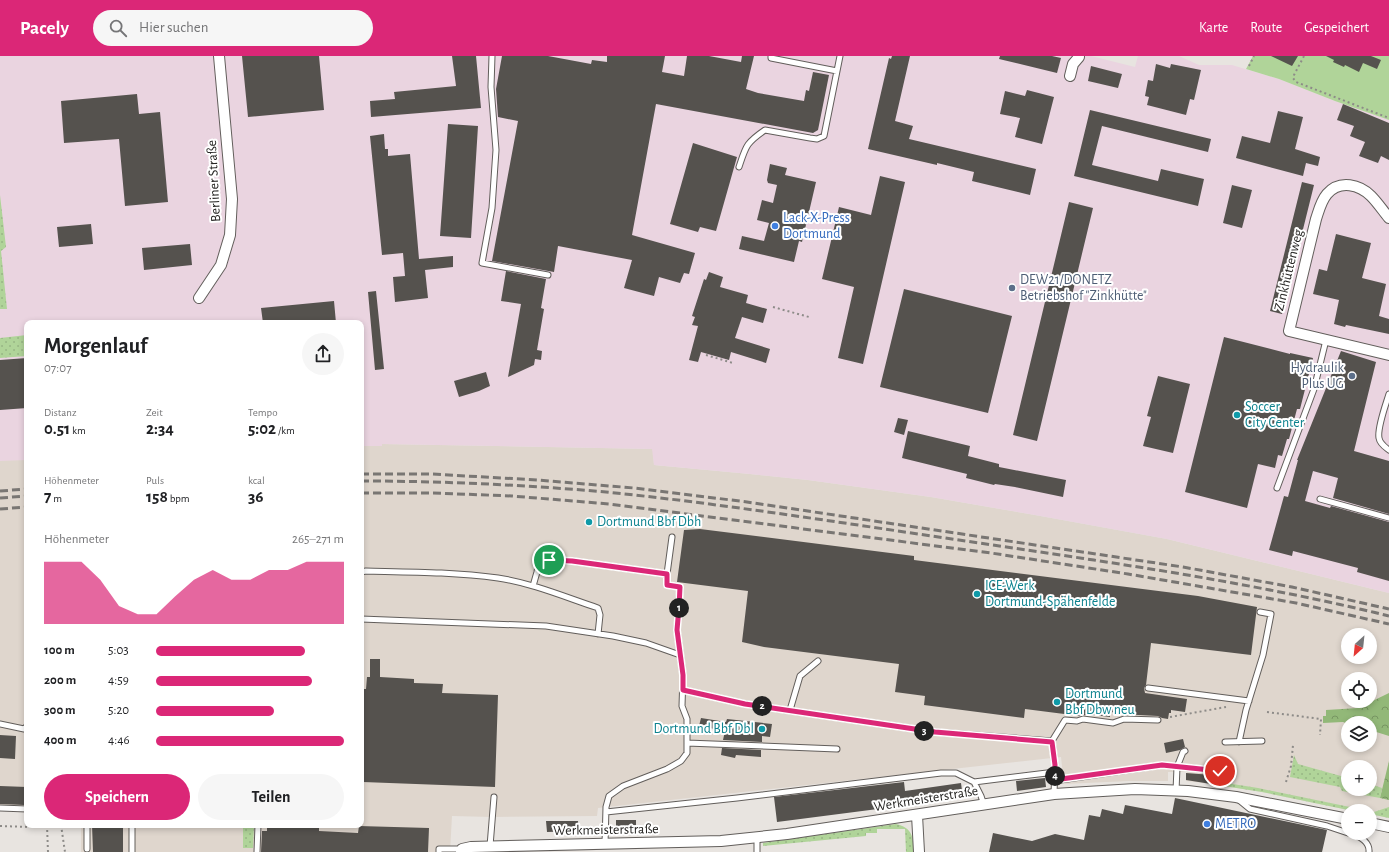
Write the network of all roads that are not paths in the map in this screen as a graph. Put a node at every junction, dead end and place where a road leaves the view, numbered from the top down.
1 (219, 56) edge
2 (492, 56) edge
3 (772, 56) edge
4 (840, 56) edge
5 (1079, 57) edge
6 (1082, 68) dead end
7 (837, 71) junction
8 (1070, 76) dead end
9 (739, 167) dead end
10 (1389, 218) edge
11 (548, 275) dead end
12 (199, 298) dead end
13 (1326, 340) junction
14 (1389, 355) edge
15 (1389, 394) edge
16 (1389, 450) edge
17 (1278, 488) dead end
18 (1320, 499) dead end
19 (1389, 518) edge
20 (672, 537) dead end
21 (364, 571) edge
22 (667, 574) junction
23 (533, 586) junction
24 (1260, 612) dead end
25 (364, 619) edge
26 (598, 634) junction
27 (680, 654) junction
28 (818, 661) dead end
29 (1148, 688) dead end
30 (683, 690) junction
31 (1249, 701) junction
32 (790, 710) junction
33 (1158, 720) dead end
34 (0, 724) edge
35 (24, 729) edge
36 (1262, 741) dead end
37 (1052, 742) junction
38 (1226, 742) dead end
39 (1239, 742) junction
40 (687, 743) junction
41 (837, 750) dead end
42 (1186, 751) dead end
43 (1177, 767) junction
44 (1220, 771) dead end
45 (1055, 772) junction
46 (1054, 780) junction
47 (974, 782) junction
48 (1176, 791) junction
49 (1054, 794) junction
50 (494, 797) dead end
51 (1236, 797) junction
52 (984, 805) junction
53 (0, 808) edge
54 (24, 809) edge
55 (606, 812) junction
56 (917, 815) junction
57 (1341, 818) edge
58 (1377, 824) edge
59 (1389, 827) edge
60 (87, 828) edge
61 (132, 828) edge
62 (258, 828) edge
63 (1341, 830) edge
64 (757, 838) junction
65 (1364, 840) edge
66 (605, 844) junction
67 (490, 846) junction
68 (87, 849) dead end
69 (504, 849) edge
70 (461, 851) edge
71 (132, 852) edge
72 (256, 852) edge
73 (439, 852) edge
74 (757, 852) edge
75 (919, 852) edge
76 (1369, 852) edge

1 - 12 street, Berliner Straße
2 - 11 lane
3 - 7 lane
4 - 7 lane
5 - 6 street
5 - 8 street
7 - 9 lane
10 - 13 street, Zinkhüttenweg
13 - 14 street, Zinkhüttenweg
13 - 17 lane
15 - 16 lane
18 - 19 lane
20 - 22 lane
21 - 23 lane
22 - 23 lane
22 - 27 lane
23 - 26 lane
24 - 31 lane
25 - 26 lane
26 - 27 lane
27 - 30 lane
28 - 32 lane
29 - 31 lane
30 - 32 lane
30 - 40 lane
31 - 39 lane
32 - 37 lane
33 - 37 lane
34 - 35 lane
36 - 39 lane
37 - 45 lane
38 - 39 lane
40 - 41 lane
40 - 55 lane
42 - 43 lane
43 - 44 lane
43 - 46 lane
43 - 48 lane
45 - 46 lane
45 - 47 lane
46 - 49 lane
47 - 52 lane
47 - 55 lane
48 - 49 street, Werkmeisterstraße
48 - 51 street, Werkmeisterstraße
49 - 52 street, Werkmeisterstraße
50 - 67 lane
51 - 57 street, Werkmeisterstraße
51 - 63 lane
52 - 56 street, Werkmeisterstraße
53 - 54 lane
55 - 66 lane
56 - 64 street, Werkmeisterstraße
56 - 75 street
58 - 59 street
60 - 68 lane
61 - 71 lane
62 - 72 lane
64 - 66 street, Werkmeisterstraße
64 - 74 lane
65 - 76 lane
66 - 69 street, Werkmeisterstraße
67 - 69 street, Werkmeisterstraße
67 - 70 street, Werkmeisterstraße
70 - 73 lane

